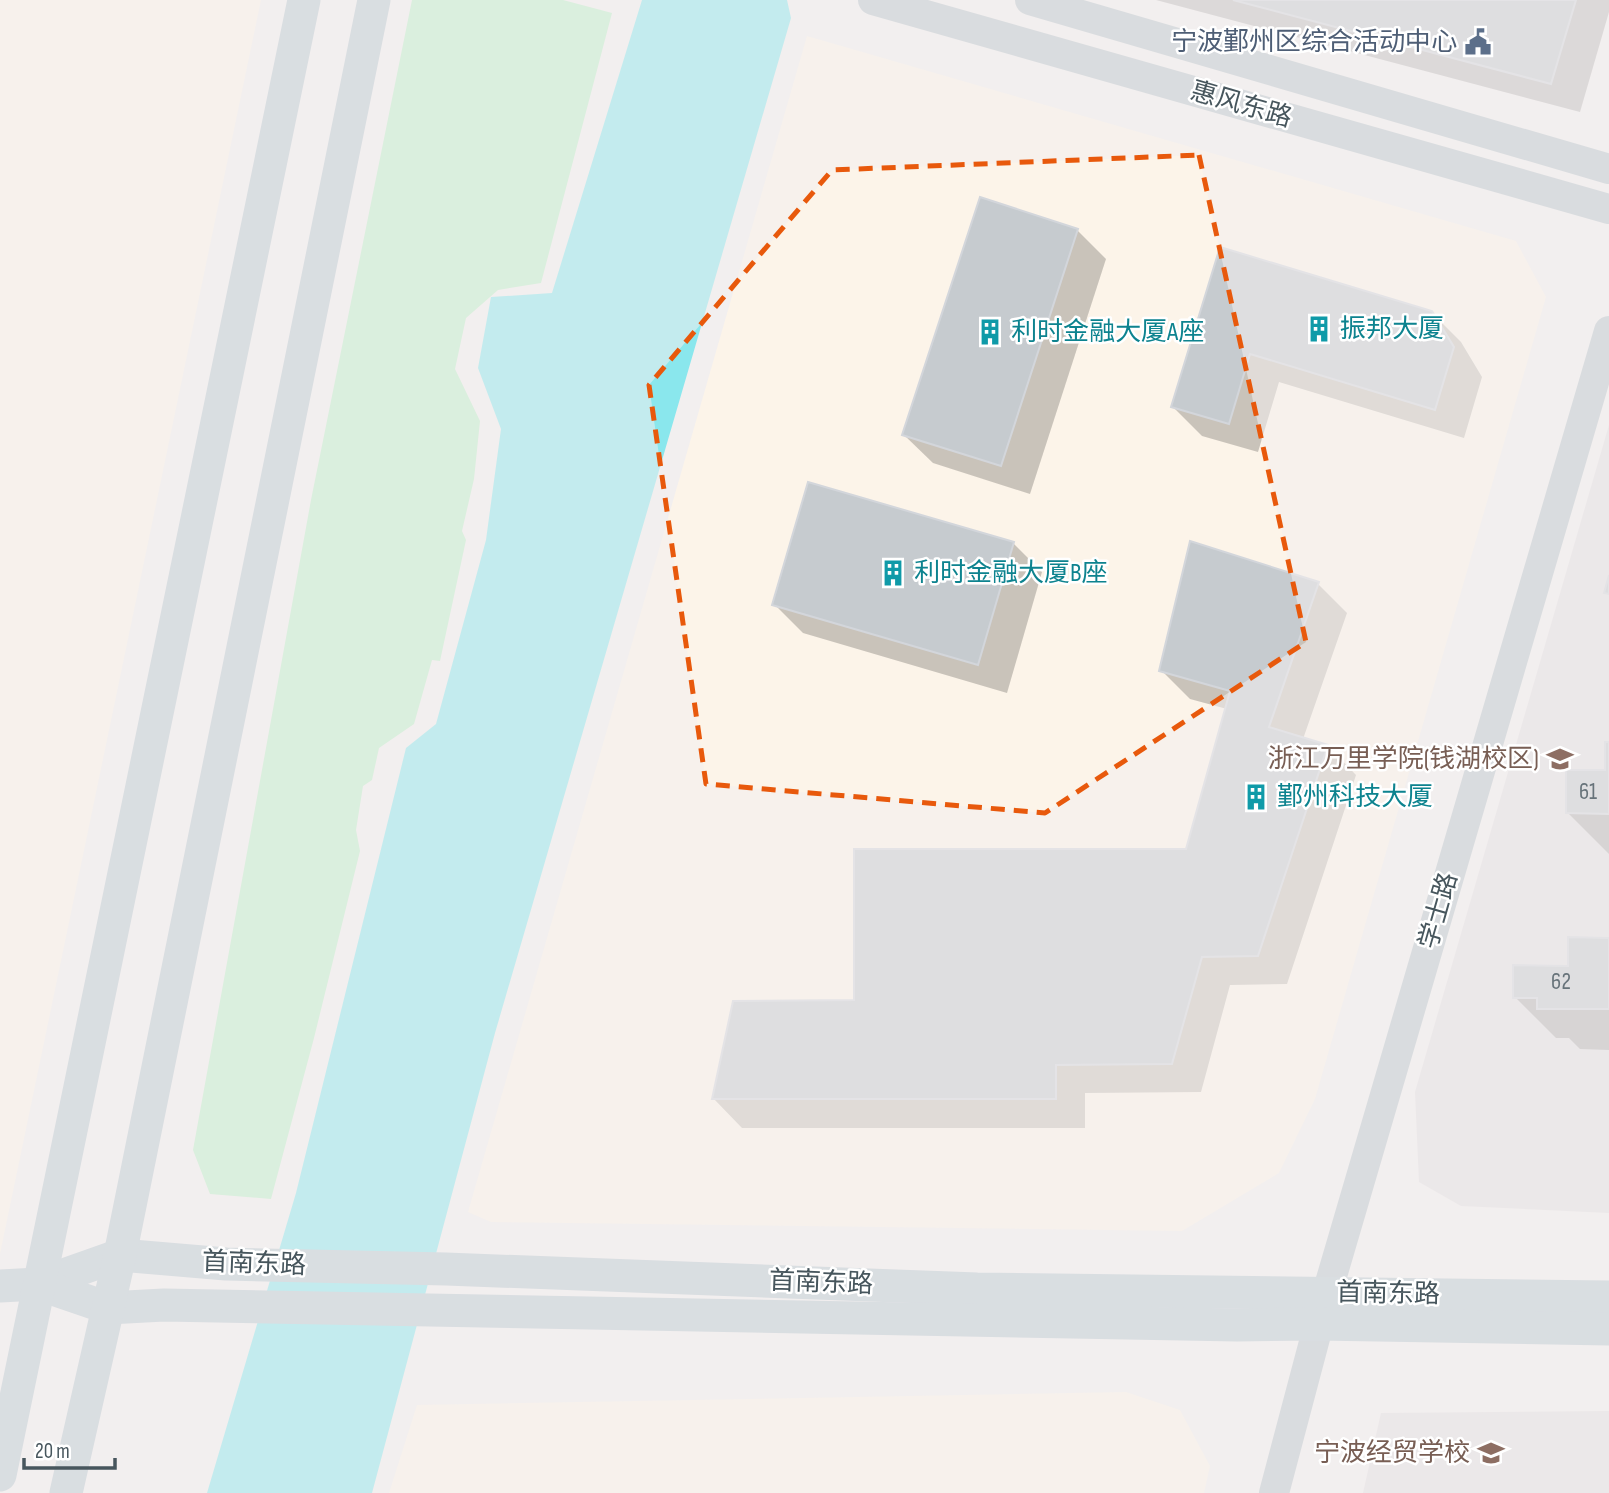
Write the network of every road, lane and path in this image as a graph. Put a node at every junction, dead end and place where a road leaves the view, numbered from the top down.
1 (304, 0) edge
2 (374, 0) edge
3 (873, 0) edge
4 (1030, 0) edge
5 (1609, 169) edge
6 (1609, 209) edge
7 (1609, 331) edge
8 (120, 1255) junction
9 (38, 1284) junction
10 (0, 1286) edge
11 (1609, 1297) edge
12 (108, 1308) junction
13 (1322, 1308) junction
14 (1609, 1329) edge
15 (0, 1475) edge
16 (66, 1493) edge
17 (1274, 1493) edge

1 - 9 main road
2 - 8 main road
3 - 6 street, 惠风东路
4 - 5 street, 惠风东路
7 - 13 street, 学士路
8 - 9 main road, 首南东路
8 - 12 main road
8 - 13 main road, 首南东路
9 - 10 main road
9 - 12 main road
9 - 15 main road
11 - 13 main road, 首南东路
12 - 13 main road, 首南东路
12 - 16 main road
13 - 14 main road, 首南东路
13 - 17 street, 学士路

